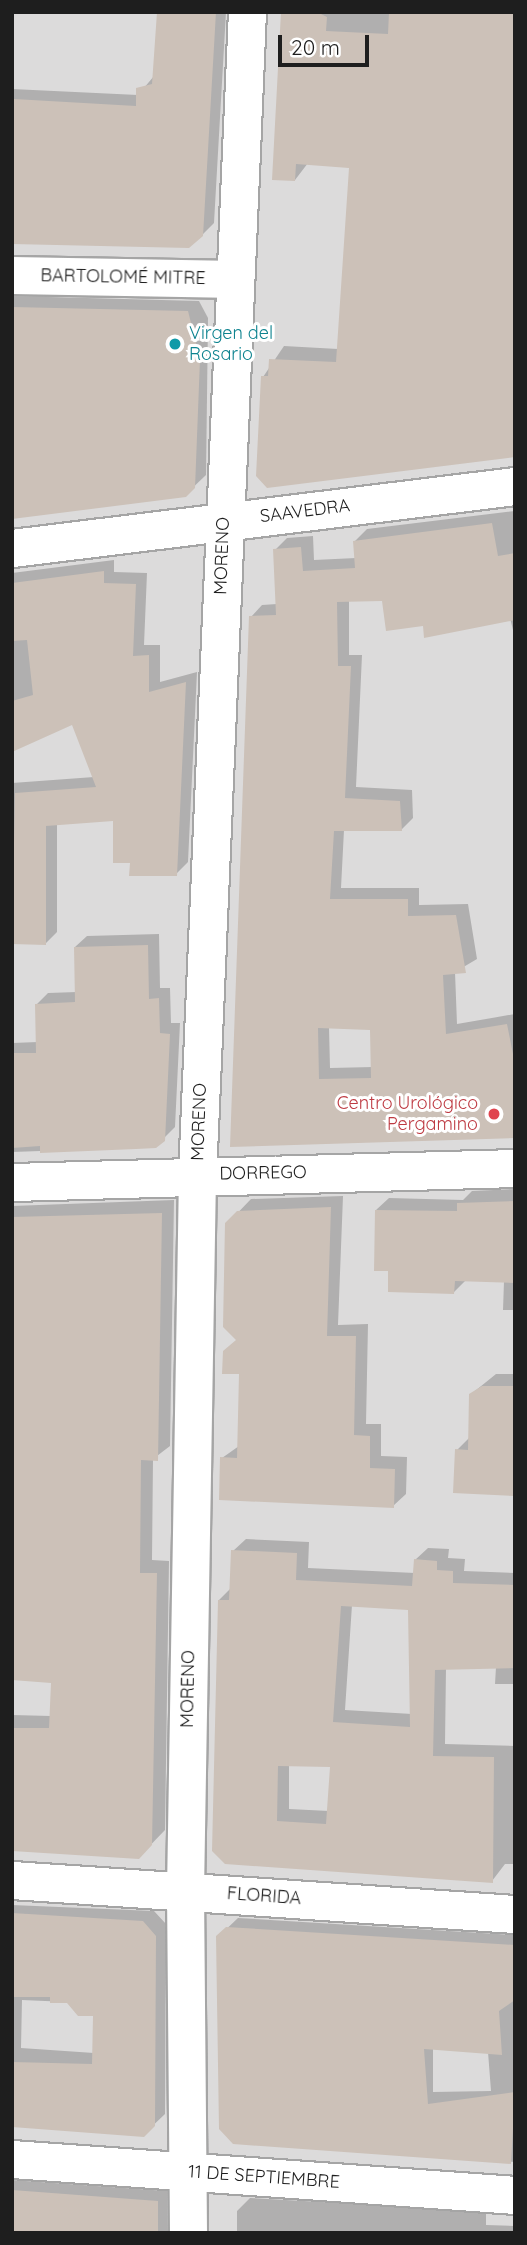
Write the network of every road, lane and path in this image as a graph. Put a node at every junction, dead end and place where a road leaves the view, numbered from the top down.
1 (247, 12) edge
2 (12, 275) edge
3 (233, 279) junction
4 (515, 486) edge
5 (223, 521) junction
6 (12, 548) edge
7 (515, 1168) edge
8 (197, 1175) junction
9 (12, 1182) edge
10 (12, 1880) edge
11 (185, 1891) junction
12 (515, 1914) edge
13 (12, 2159) edge
14 (187, 2171) junction
15 (515, 2195) edge
16 (188, 2233) edge

1 - 3 street, MORENO
2 - 3 street, BARTOLOMÉ MITRE
3 - 5 street, MORENO
4 - 5 street, SAAVEDRA
5 - 6 street, SAAVEDRA
5 - 8 street, MORENO
7 - 8 street, DORREGO
8 - 9 street, DORREGO
8 - 11 street, MORENO
10 - 11 street, FLORIDA
11 - 12 street, FLORIDA
11 - 14 street, MORENO
13 - 14 street, 11 DE SEPTIEMBRE
14 - 15 street, 11 DE SEPTIEMBRE
14 - 16 street, MORENO

